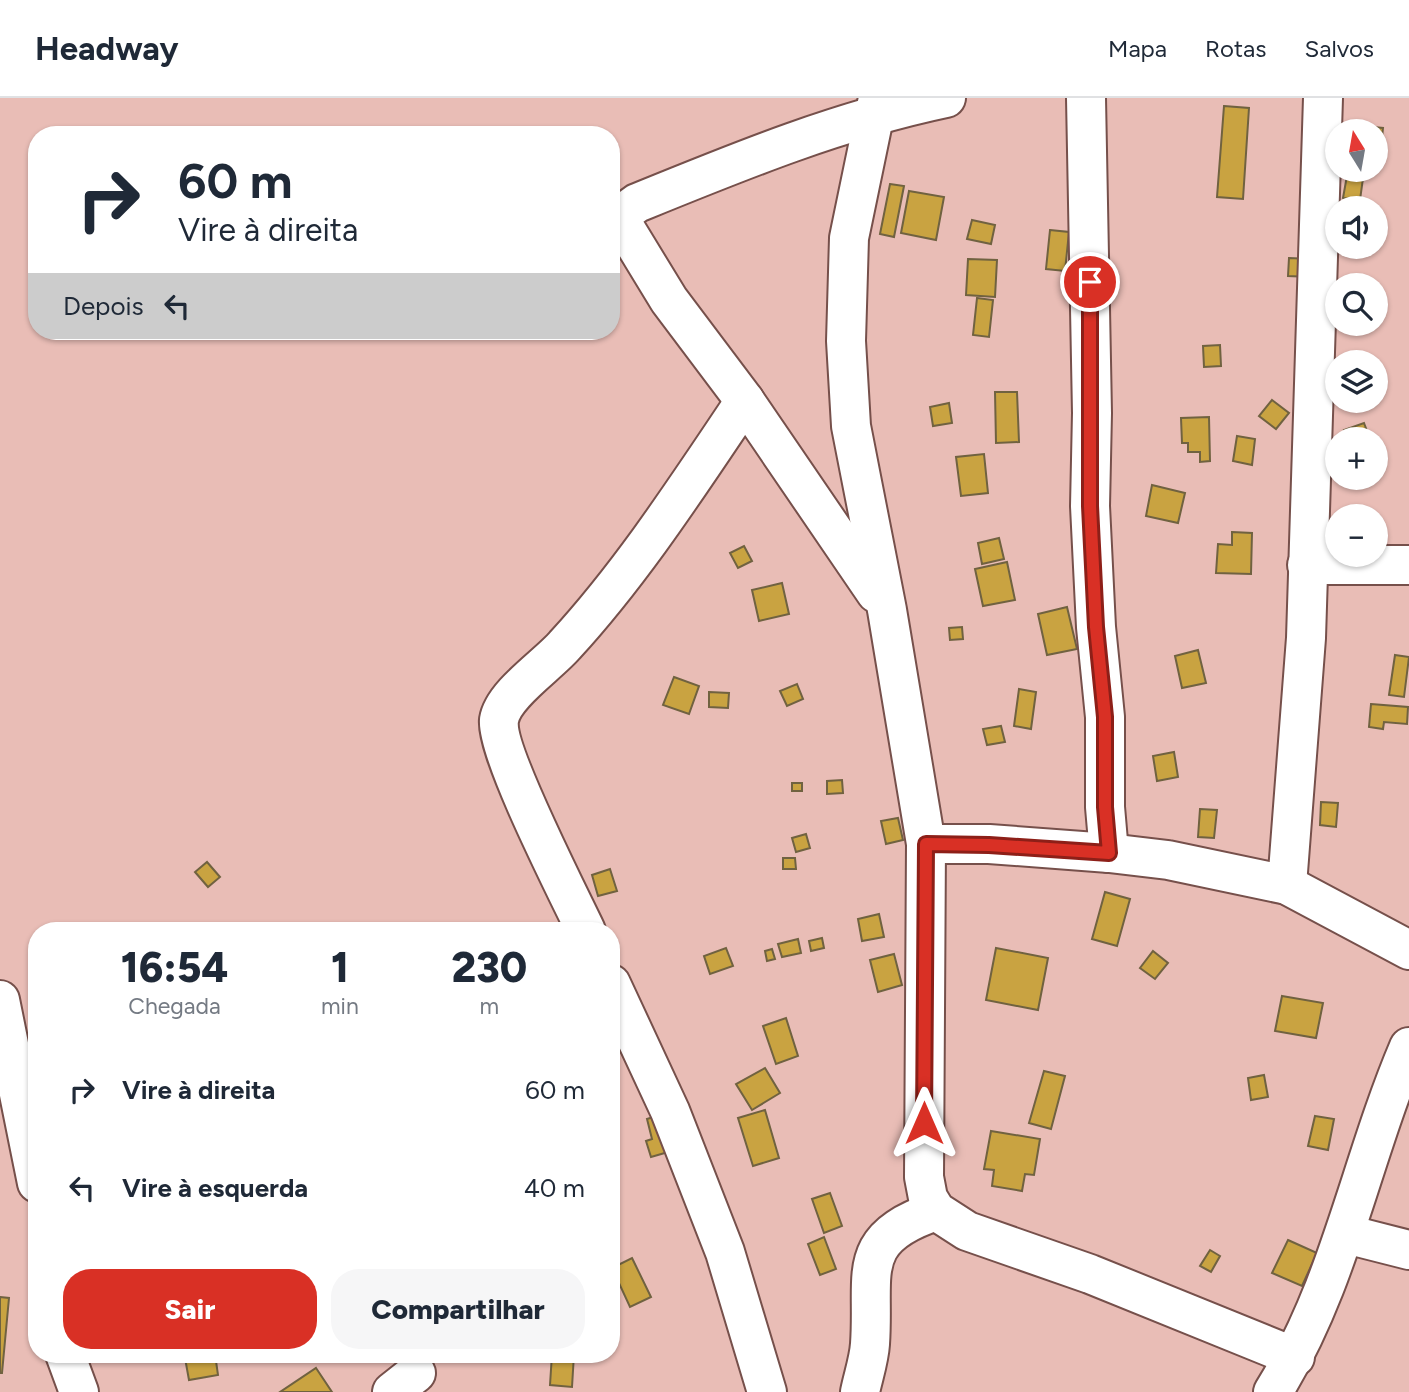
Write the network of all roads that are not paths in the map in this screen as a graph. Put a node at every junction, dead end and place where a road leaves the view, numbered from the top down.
1 (946, 98) edge
2 (1086, 98) edge
3 (1323, 98) edge
4 (876, 105) edge
5 (745, 401) junction
6 (1307, 565) junction
7 (1409, 565) edge
8 (887, 610) junction
9 (926, 844) junction
10 (1109, 853) junction
11 (1287, 885) junction
12 (582, 922) edge
13 (1409, 950) edge
14 (0, 1000) edge
15 (620, 1003) edge
16 (1409, 1047) edge
17 (28, 1138) edge
18 (936, 1211) junction
19 (1346, 1234) junction
20 (1409, 1251) edge
21 (1294, 1357) junction
22 (68, 1363) edge
23 (79, 1392) edge
24 (767, 1392) edge
25 (859, 1392) edge
26 (1273, 1392) edge

1 - 4 street
2 - 10 street
3 - 6 street
4 - 5 street
4 - 8 street
5 - 8 street
5 - 12 street
6 - 7 street
6 - 11 street
8 - 9 street
9 - 10 street
9 - 18 street
10 - 11 street
11 - 13 street
14 - 17 street
15 - 24 street
16 - 19 street
18 - 21 street
18 - 25 street
19 - 20 street
19 - 21 street
21 - 26 street
22 - 23 street

